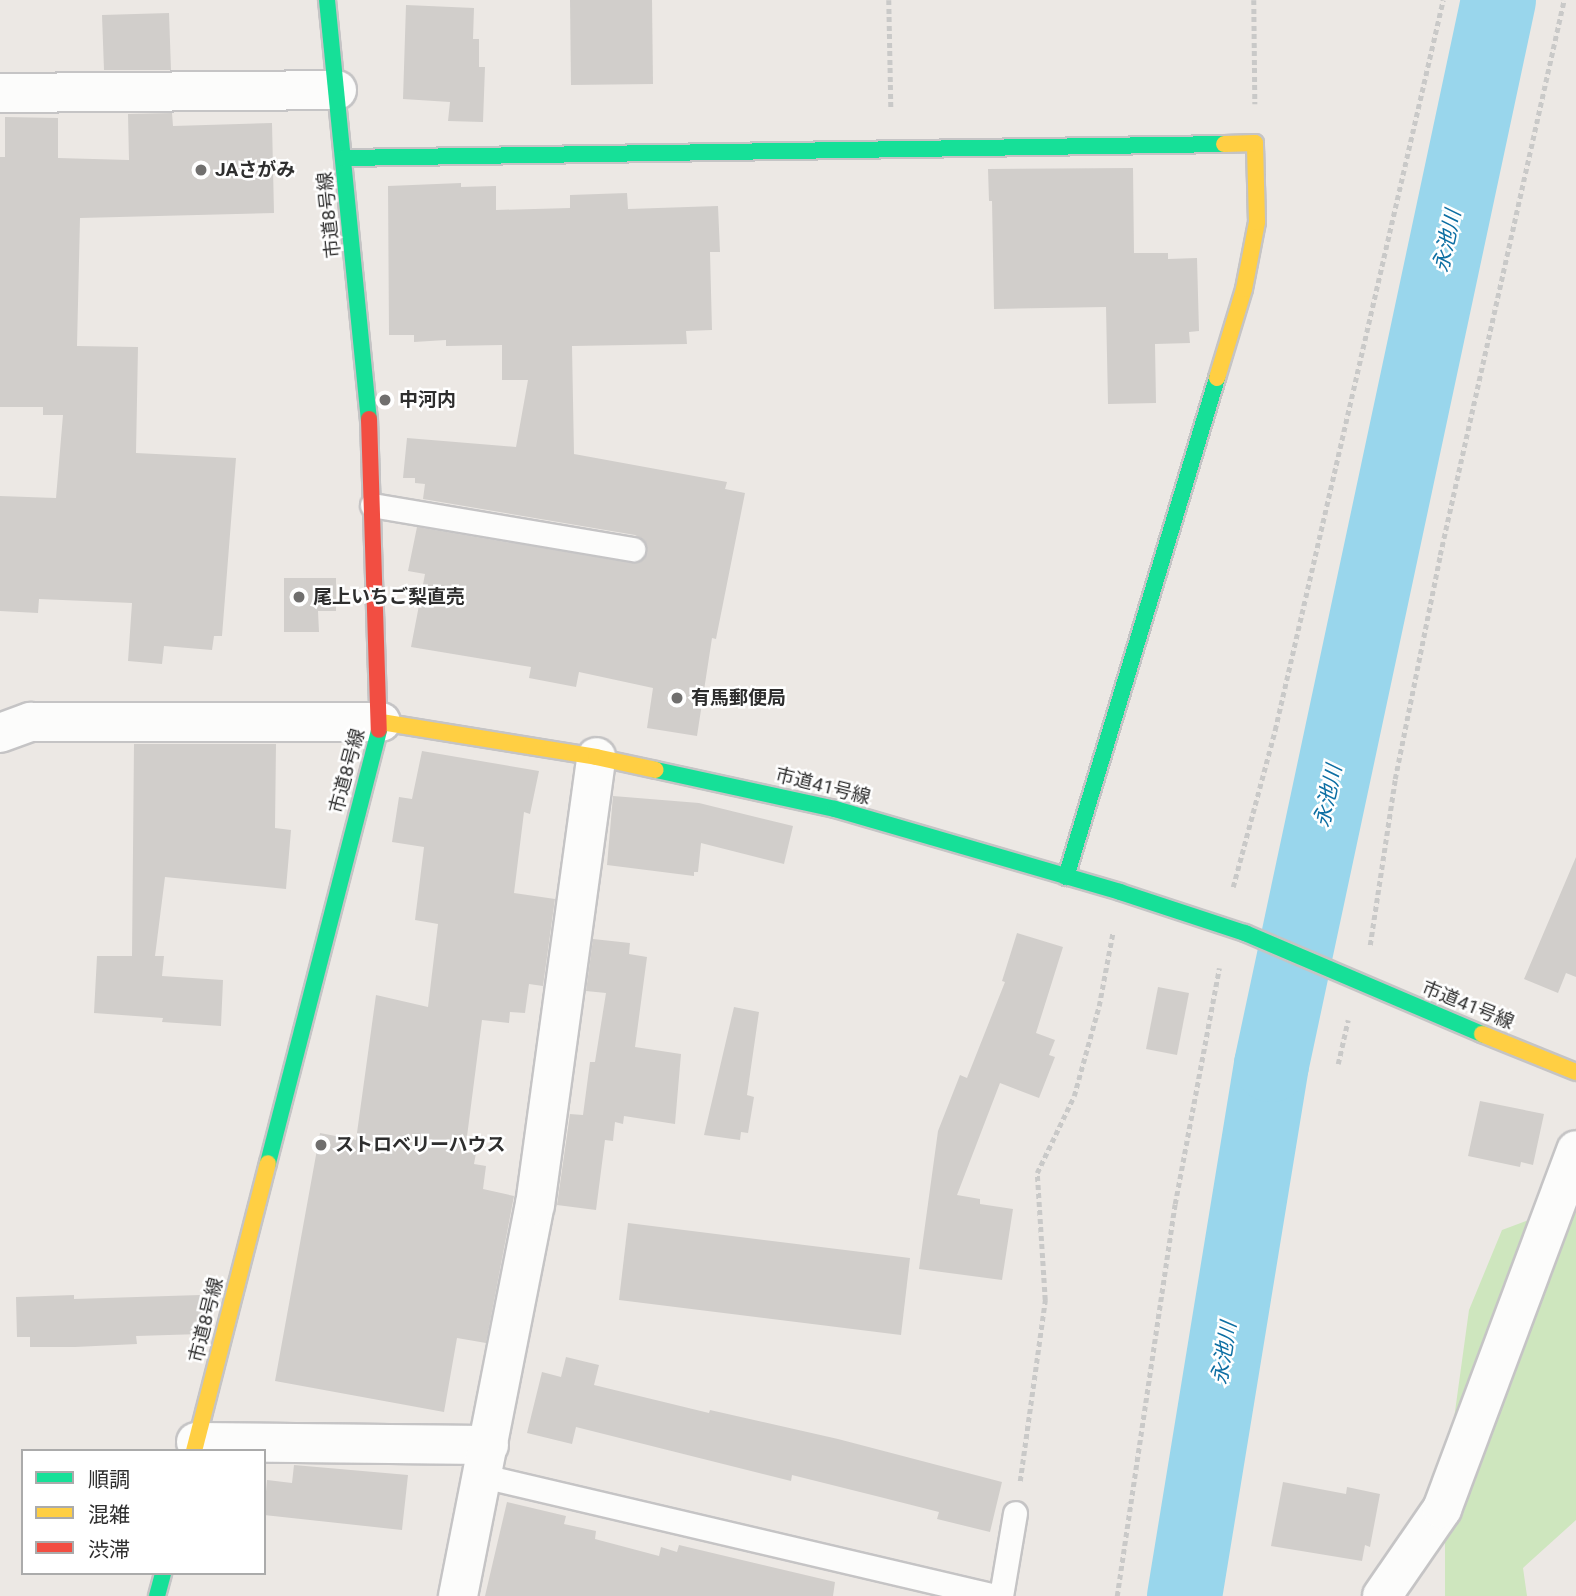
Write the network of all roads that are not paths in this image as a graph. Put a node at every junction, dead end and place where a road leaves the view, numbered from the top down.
1 (327, 0) edge
2 (337, 90) junction
3 (0, 93) edge
4 (344, 158) junction
5 (372, 505) junction
6 (632, 549) dead end
7 (382, 722) junction
8 (0, 733) edge
9 (596, 757) junction
10 (1066, 877) junction
11 (1576, 1072) edge
12 (1576, 1150) edge
13 (195, 1447) edge
14 (237, 1449) edge
15 (266, 1450) edge
16 (486, 1461) junction
17 (1016, 1513) road end
18 (162, 1575) edge
19 (157, 1596) edge
20 (458, 1596) edge
21 (995, 1596) edge
22 (1001, 1596) edge
23 (1381, 1596) edge

1 - 2 street, 市道8号線
2 - 3 street
2 - 4 street, 市道8号線
4 - 5 street, 市道8号線
4 - 10 street
5 - 6 lane
5 - 7 street, 市道8号線
7 - 8 street
7 - 9 street, 市道41号線
7 - 13 street, 市道8号線
9 - 10 street, 市道41号線
9 - 16 street
10 - 11 street, 市道41号線
12 - 23 street
13 - 14 street
15 - 16 street
16 - 20 street
16 - 21 lane
17 - 22 lane
18 - 19 street

